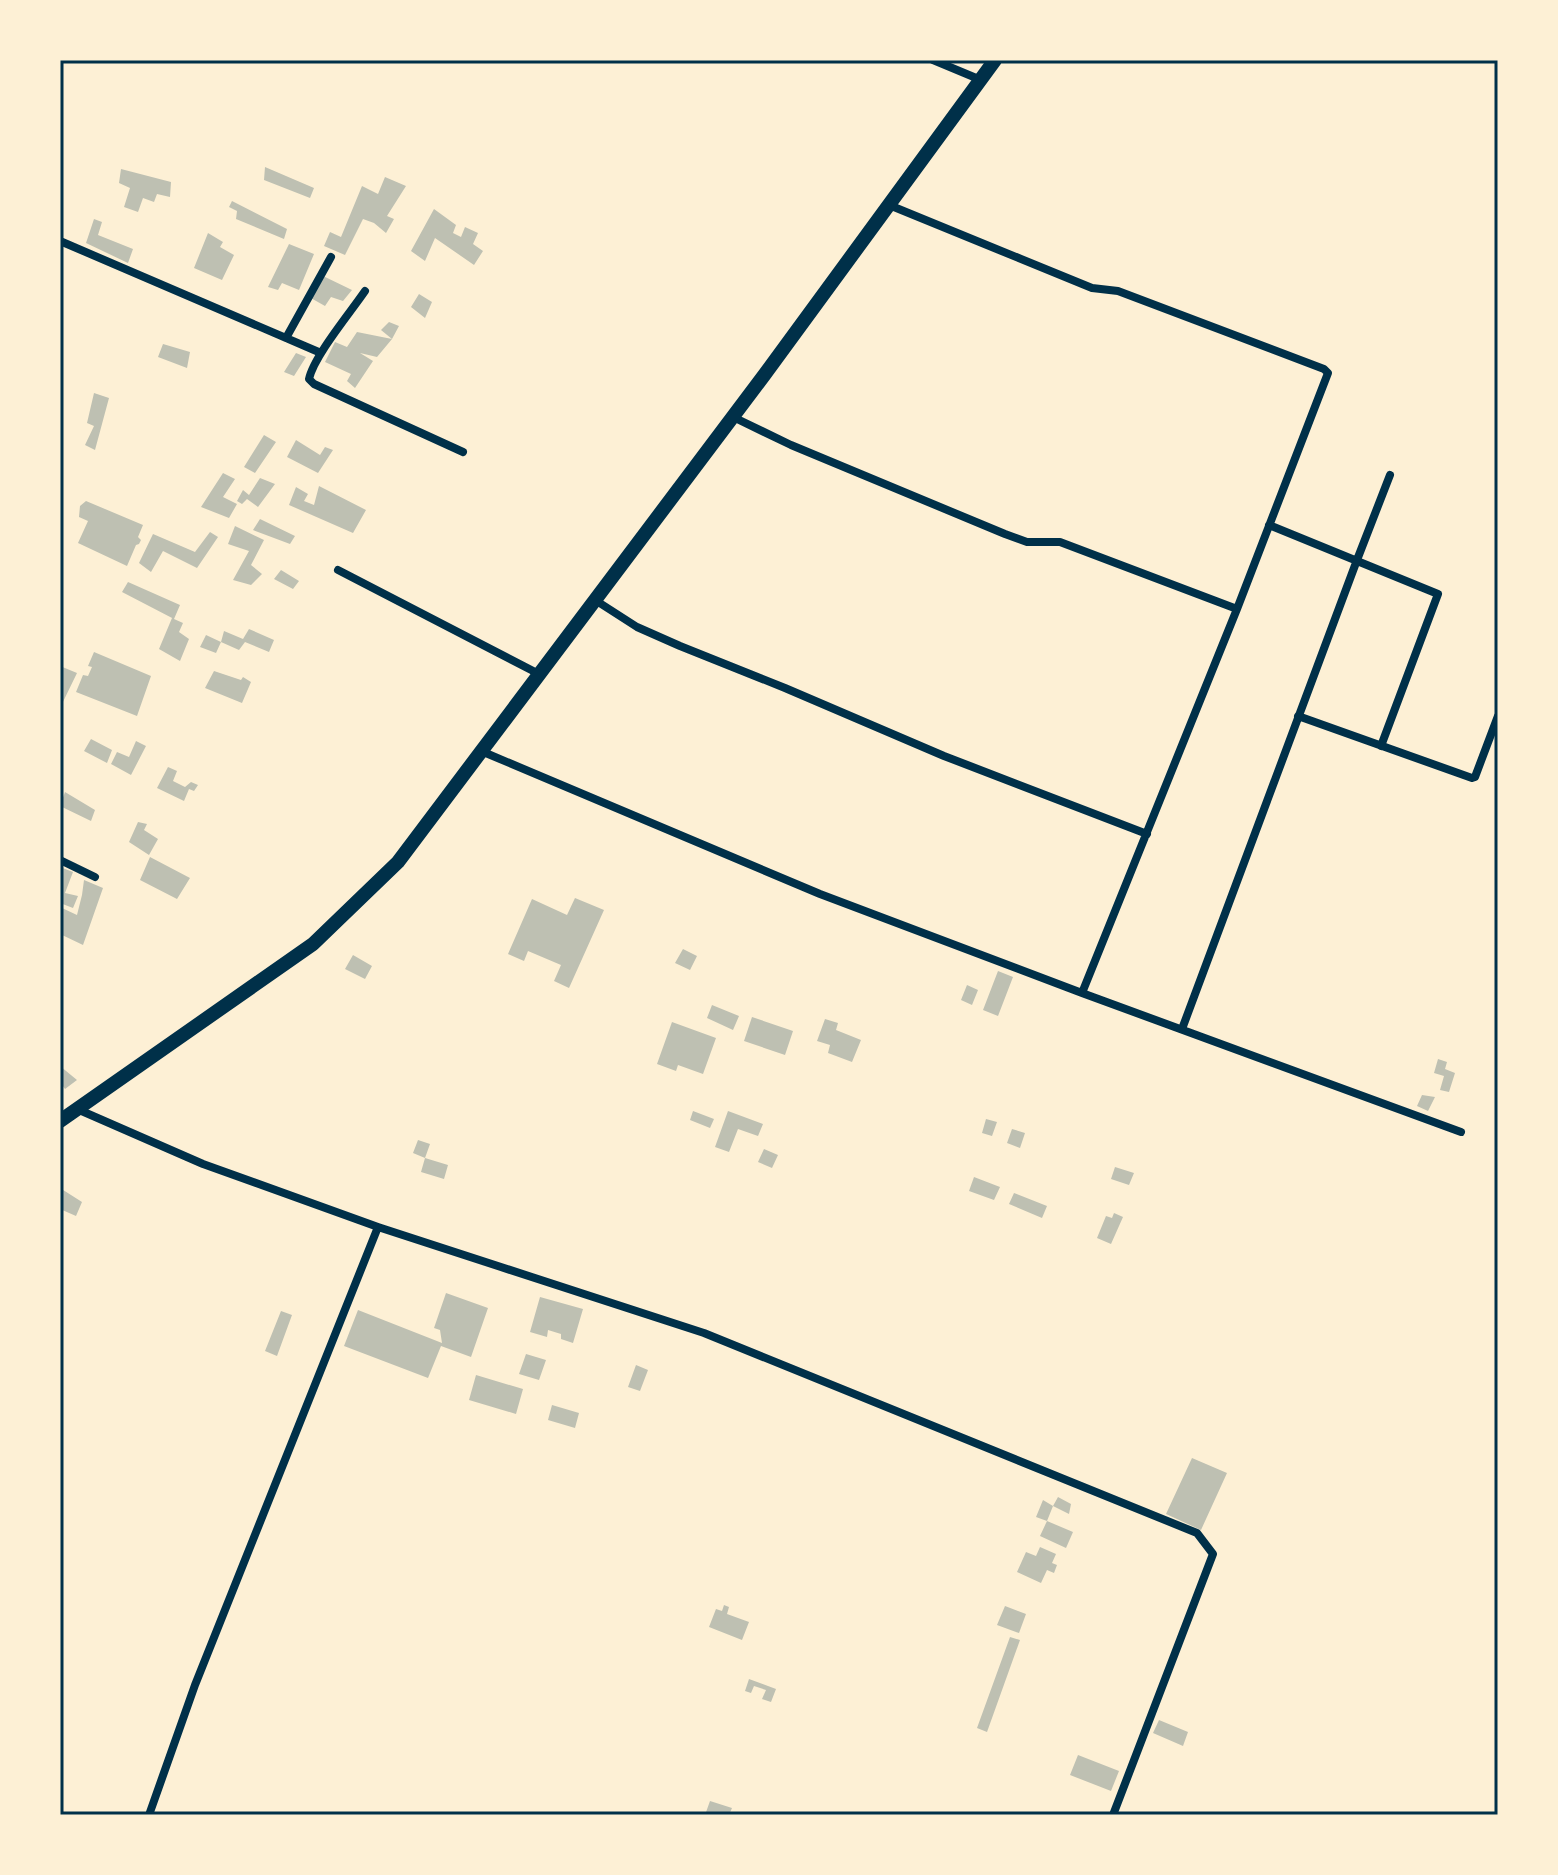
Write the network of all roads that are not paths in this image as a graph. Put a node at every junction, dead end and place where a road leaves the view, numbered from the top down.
1 (933, 60) edge
2 (995, 60) edge
3 (981, 80) junction
4 (889, 205) junction
5 (60, 241) edge
6 (331, 257) dead end
7 (365, 291) dead end
8 (286, 338) junction
9 (321, 353) junction
10 (733, 417) junction
11 (463, 452) dead end
12 (1390, 475) dead end
13 (1269, 525) junction
14 (1357, 560) junction
15 (338, 570) dead end
16 (595, 600) junction
17 (1237, 609) junction
18 (539, 674) junction
19 (1298, 716) junction
20 (1498, 716) edge
21 (1381, 746) junction
22 (481, 751) junction
23 (1147, 834) junction
24 (60, 860) edge
25 (95, 877) dead end
26 (1082, 993) junction
27 (1182, 1029) junction
28 (77, 1109) junction
29 (60, 1121) edge
30 (1461, 1132) dead end
31 (378, 1227) junction
32 (149, 1815) edge
33 (1113, 1815) edge

1 - 3 street
2 - 3 main road
3 - 4 main road
4 - 10 main road
4 - 13 street
5 - 8 street
6 - 8 street
7 - 9 street
8 - 9 street
9 - 11 street
10 - 16 main road
10 - 17 street
12 - 14 street
13 - 14 street
13 - 17 street
14 - 19 street
14 - 21 street
15 - 18 street
16 - 18 main road
16 - 23 street
17 - 23 street
18 - 22 main road
19 - 21 street
19 - 27 street
20 - 21 street
22 - 26 street
22 - 28 main road
23 - 26 street
24 - 25 street
26 - 27 street
27 - 30 street
28 - 29 main road
28 - 31 street
31 - 32 street
31 - 33 street

